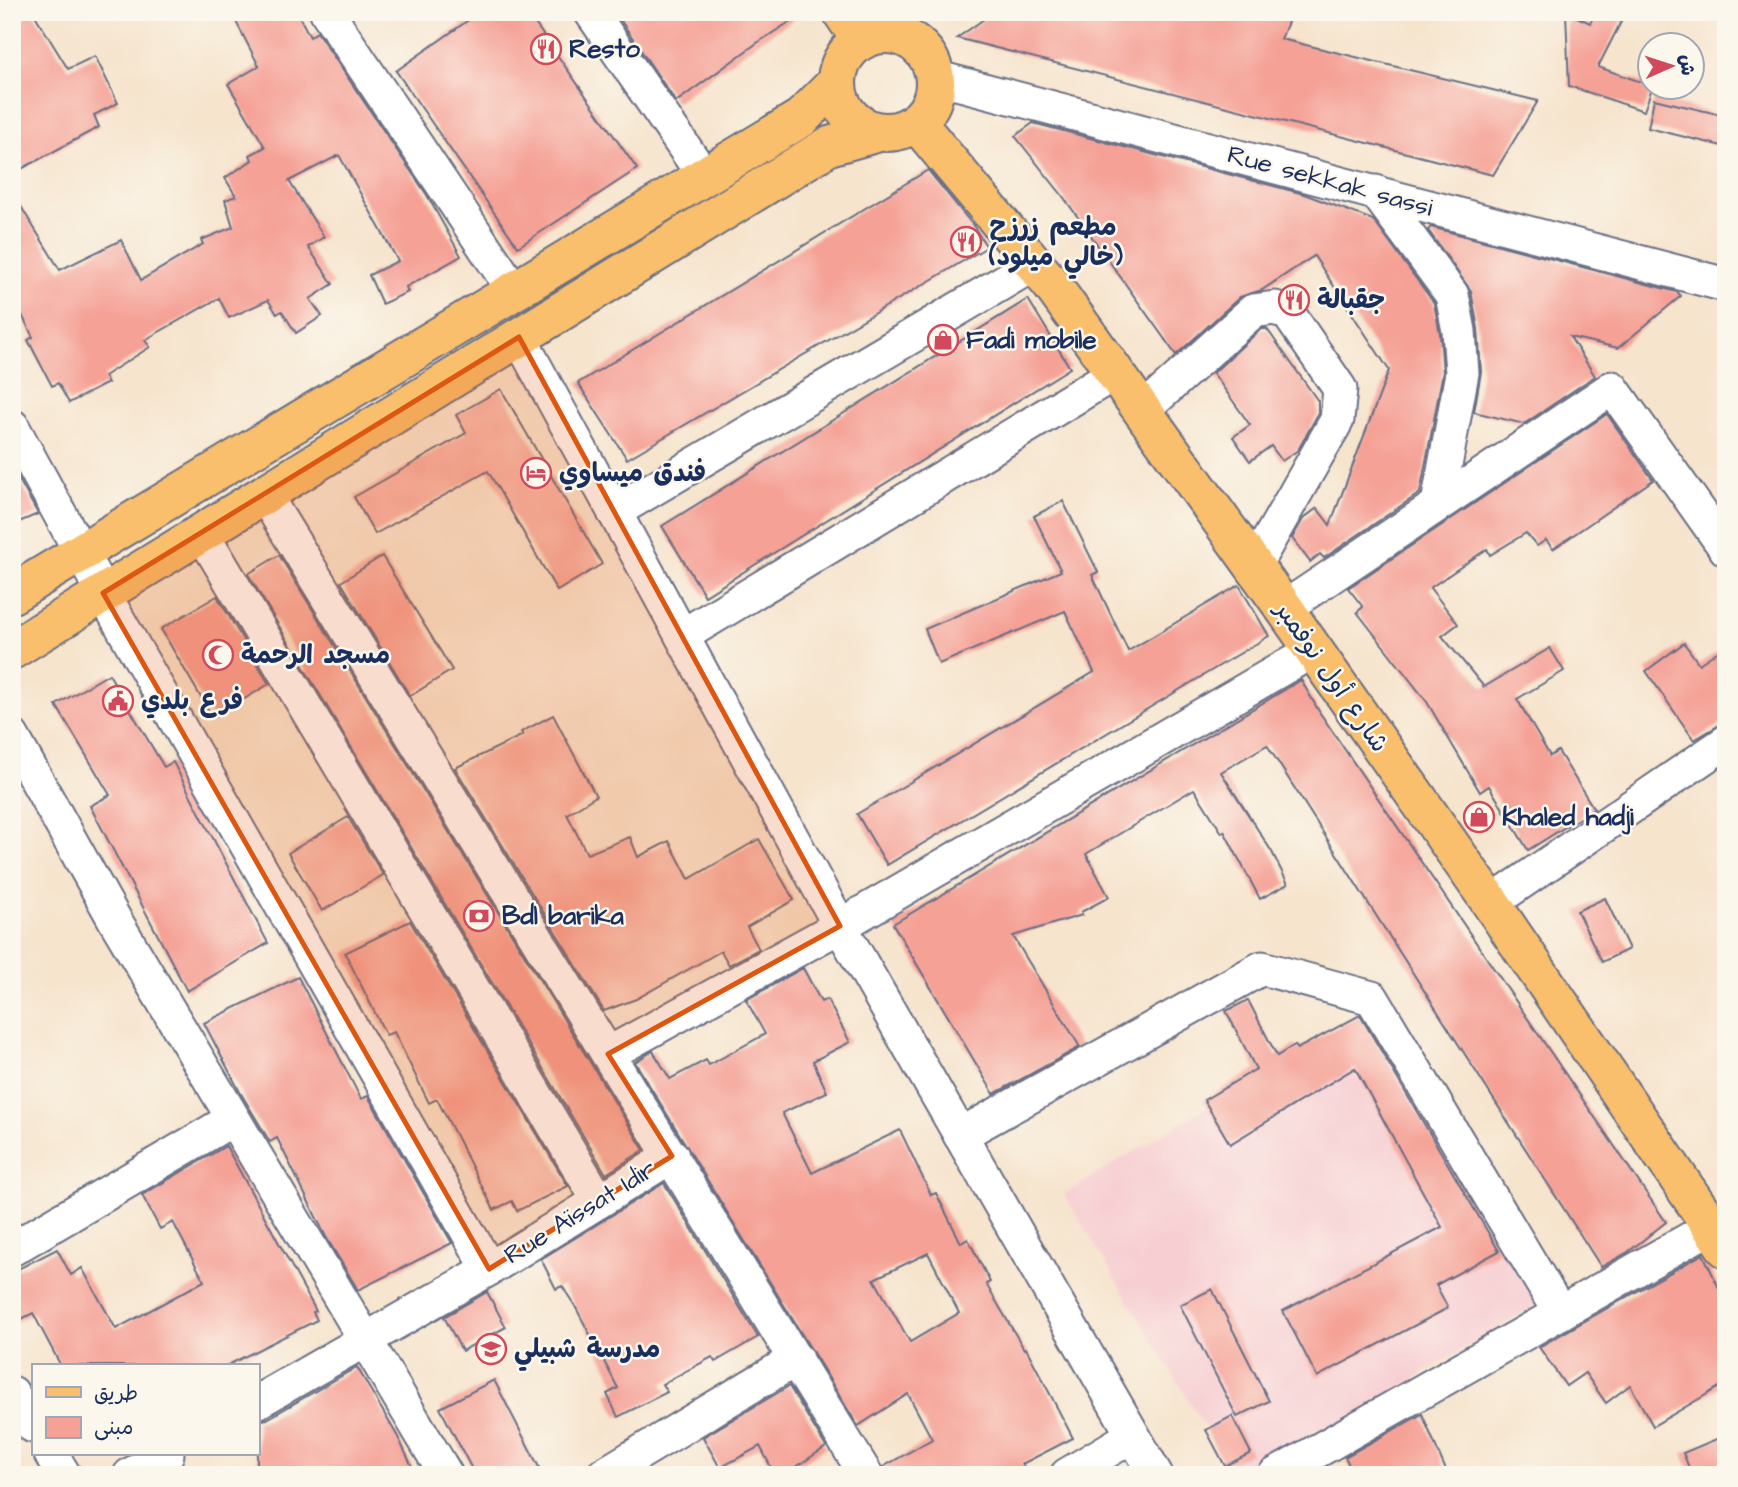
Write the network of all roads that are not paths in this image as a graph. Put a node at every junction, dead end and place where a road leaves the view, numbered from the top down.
1 (327, 12) edge
2 (591, 12) edge
3 (874, 25) edge
4 (934, 77) junction
5 (837, 82) junction
6 (916, 122) junction
7 (879, 132) junction
8 (704, 176) junction
9 (1376, 192) junction
10 (1034, 264) junction
11 (1726, 285) edge
12 (514, 292) junction
13 (519, 337) junction
14 (1115, 373) junction
15 (1142, 411) junction
16 (12, 426) edge
17 (264, 494) junction
18 (1438, 504) junction
19 (614, 512) junction
20 (202, 533) junction
21 (1726, 549) edge
22 (81, 552) junction
23 (1254, 566) junction
24 (103, 593) junction
25 (12, 594) edge
26 (1284, 608) junction
27 (682, 636) junction
28 (12, 650) edge
29 (1314, 650) junction
30 (12, 736) edge
31 (1726, 742) edge
32 (1491, 903) junction
33 (840, 926) junction
34 (608, 1054) junction
35 (233, 1119) junction
36 (960, 1135) junction
37 (672, 1156) junction
38 (599, 1201) junction
39 (1718, 1238) edge
40 (12, 1249) edge
41 (489, 1269) junction
42 (1560, 1313) junction
43 (365, 1340) junction
44 (796, 1359) junction
45 (12, 1393) edge
46 (259, 1401) edge
47 (32, 1424) edge
48 (1132, 1436) junction
49 (52, 1456) edge
50 (163, 1456) edge
51 (64, 1475) edge
52 (130, 1475) edge
53 (446, 1475) edge
54 (603, 1475) edge
55 (866, 1475) edge
56 (1068, 1475) edge
57 (1156, 1475) edge
58 (1275, 1475) edge

1 - 12 street
2 - 8 street
3 - 4 main road
3 - 5 main road
4 - 6 main road
4 - 9 street, Rue sekkak sassi
5 - 7 main road
5 - 8 main road
6 - 7 main road
6 - 10 main road, شارع أول نوفمبر
7 - 13 main road
8 - 12 main road
9 - 11 street, Rue sekkak sassi
9 - 18 street
10 - 14 main road, شارع أول نوفمبر
10 - 19 street
12 - 22 main road
13 - 17 main road
13 - 19 street
14 - 15 main road, شارع أول نوفمبر
14 - 27 street
15 - 23 main road, شارع أول نوفمبر
15 - 23 street
16 - 22 street
17 - 20 main road
17 - 34 street
18 - 21 street
18 - 26 street
19 - 27 street
20 - 24 main road
20 - 38 street
22 - 24 street
22 - 25 main road
23 - 26 main road, شارع أول نوفمبر
24 - 28 main road
24 - 41 street
26 - 29 main road, شارع أول نوفمبر
27 - 33 street
29 - 32 main road, شارع أول نوفمبر
29 - 33 street
30 - 35 street
31 - 32 street
32 - 39 main road, شارع أول نوفمبر
33 - 34 street
33 - 36 street
34 - 37 street
35 - 40 street
35 - 43 street
36 - 42 street
36 - 48 street
37 - 38 street, Rue Aïssat Idir
37 - 44 street
38 - 41 street, Rue Aïssat Idir
39 - 42 street
41 - 43 street, Rue Aïssat Idir
42 - 58 street
43 - 46 street, Rue Aïssat Idir
43 - 53 street
44 - 54 street
44 - 55 street
45 - 47 street
48 - 56 street
48 - 57 street
49 - 51 street
50 - 52 street

